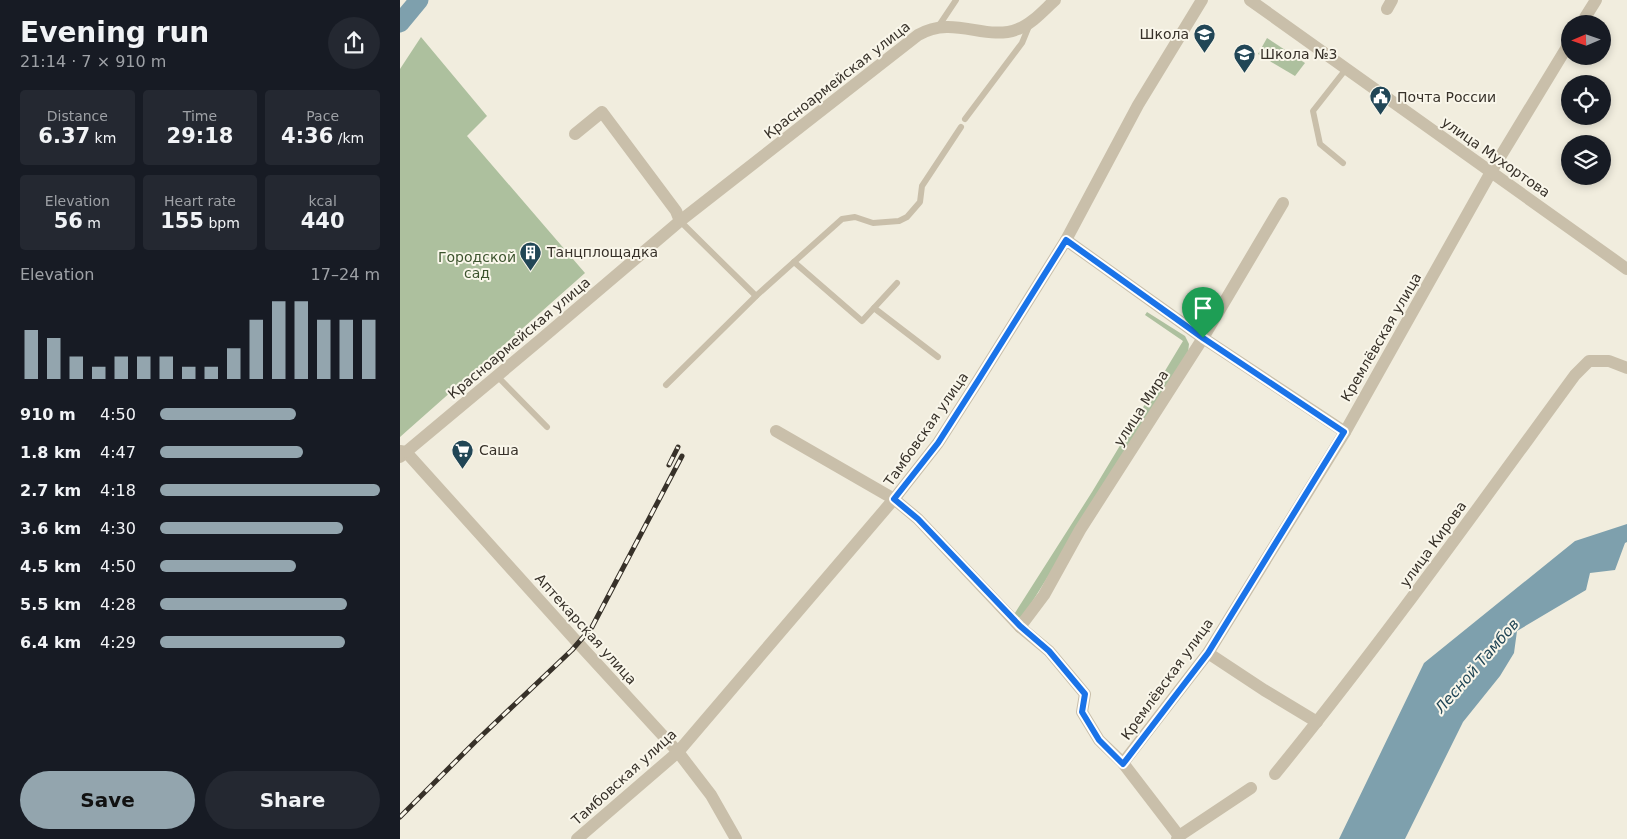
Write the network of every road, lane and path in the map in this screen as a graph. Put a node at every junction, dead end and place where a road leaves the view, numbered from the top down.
1 (956, 0) edge
2 (1055, 0) edge
3 (1202, 0) edge
4 (1250, 0) edge
5 (1596, 0) edge
6 (1587, 15) edge
7 (1030, 22) junction
8 (938, 27) junction
9 (1561, 57) edge
10 (1346, 69) junction
11 (965, 119) dead end
12 (961, 126) dead end
13 (575, 134) dead end
14 (1343, 163) dead end
15 (1491, 172) junction
16 (1282, 203) dead end
17 (680, 221) junction
18 (1066, 240) junction
19 (794, 262) junction
20 (1627, 269) edge
21 (897, 283) dead end
22 (756, 296) junction
23 (874, 308) junction
24 (1203, 338) junction
25 (938, 357) dead end
26 (1627, 368) edge
27 (497, 376) junction
28 (666, 385) dead end
29 (548, 427) dead end
30 (776, 431) dead end
31 (1344, 432) junction
32 (402, 453) edge
33 (894, 499) junction
34 (1020, 626) junction
35 (1208, 653) junction
36 (1317, 722) junction
37 (678, 752) junction
38 (1123, 764) junction
39 (1275, 774) dead end
40 (1251, 788) dead end
41 (1178, 838) edge
42 (577, 839) edge
43 (736, 839) edge

1 - 8 lane
2 - 7 street, Красноармейская улица
3 - 18 street, Тамбовская улица
4 - 10 street, улица Мухортова
5 - 6 street
7 - 8 street, Красноармейская улица
7 - 11 lane
8 - 17 street, Красноармейская улица
9 - 15 street, Кремлёвская улица
10 - 14 lane
10 - 15 street, улица Мухортова
12 - 19 lane
13 - 17 street
15 - 20 street, улица Мухортова
15 - 31 street, Кремлёвская улица
16 - 24 street, улица Мира
17 - 22 lane
17 - 27 street, Красноармейская улица
18 - 24 street
18 - 33 street, Тамбовская улица
19 - 22 lane
19 - 23 lane
21 - 23 lane
22 - 28 lane
23 - 25 lane
24 - 31 street
24 - 34 street, улица Мира
26 - 36 street, улица Кирова
27 - 29 lane
27 - 32 street, Красноармейская улица
30 - 33 street
31 - 35 street, Кремлёвская улица
32 - 37 street, Аптекарская улица
33 - 34 street
33 - 37 street, Тамбовская улица
34 - 38 street
35 - 36 street
35 - 38 street, Кремлёвская улица
36 - 39 street, улица Кирова
37 - 42 street, Тамбовская улица
37 - 43 street, Аптекарская улица
38 - 41 street
40 - 41 street

